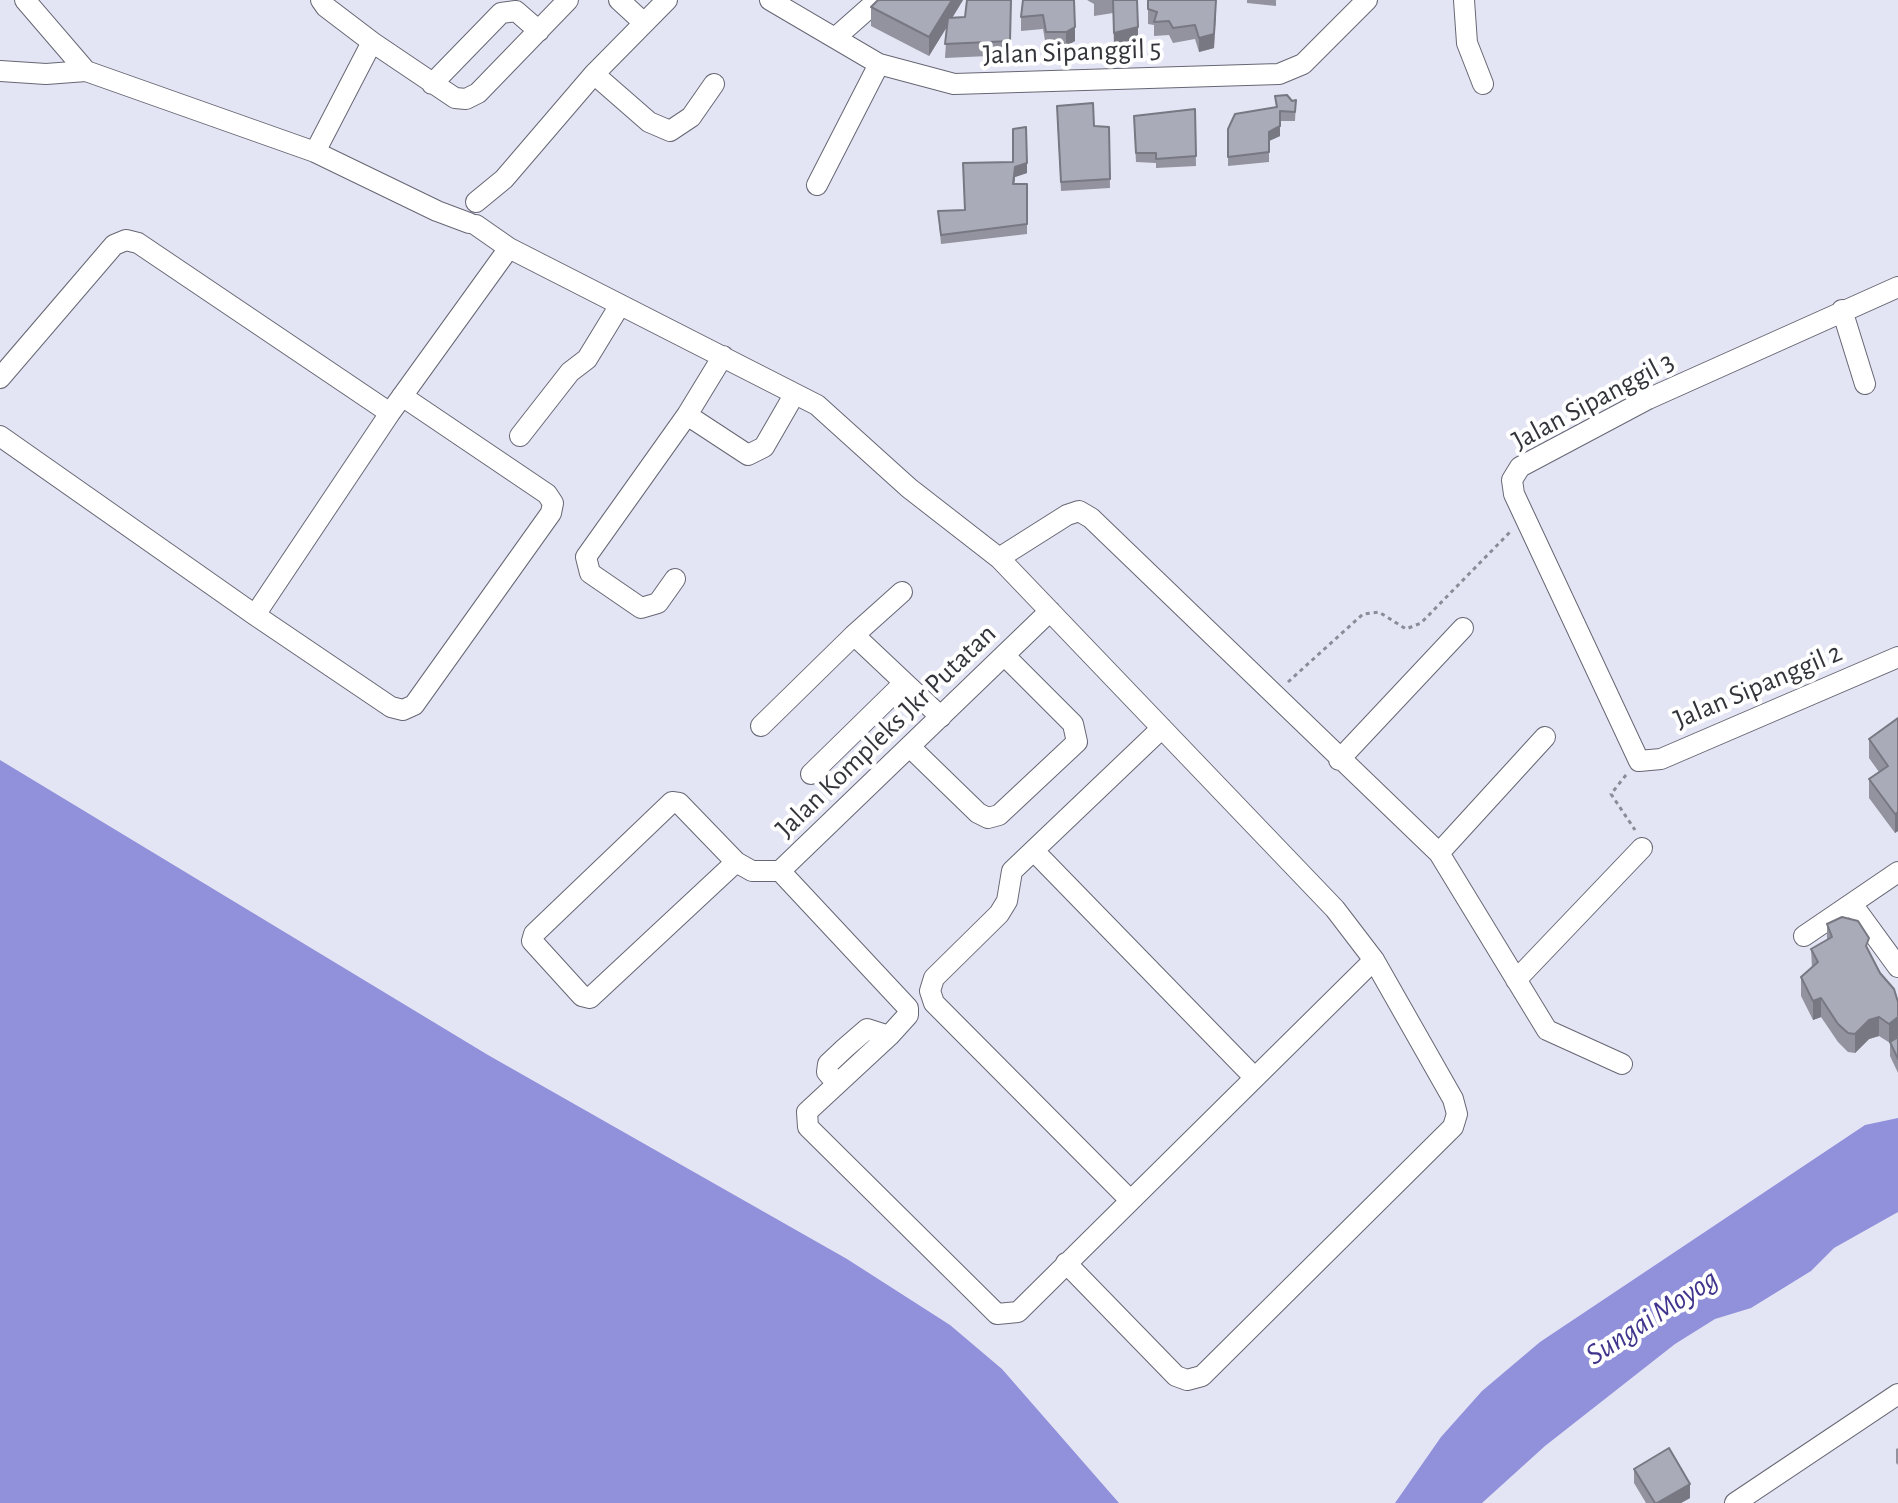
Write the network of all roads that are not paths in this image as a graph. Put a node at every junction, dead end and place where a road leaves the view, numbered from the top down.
1 (25, 0) edge
2 (321, 0) edge
3 (568, 0) edge
4 (619, 0) edge
5 (667, 0) edge
6 (770, 0) edge
7 (878, 0) edge
8 (1367, 0) edge
9 (1464, 0) edge
10 (644, 23) junction
11 (539, 31) junction
12 (835, 38) junction
13 (372, 42) junction
14 (879, 64) junction
15 (0, 71) edge
16 (86, 71) junction
17 (594, 74) junction
18 (432, 84) junction
19 (714, 84) dead end
20 (1483, 84) dead end
21 (315, 152) junction
22 (817, 185) dead end
23 (477, 214) junction
24 (509, 248) junction
25 (1898, 287) edge
26 (620, 305) junction
27 (1842, 310) junction
28 (723, 356) junction
29 (0, 378) edge
30 (1865, 384) dead end
31 (794, 395) junction
32 (396, 404) junction
33 (687, 415) junction
34 (0, 436) edge
35 (520, 436) dead end
36 (999, 558) junction
37 (675, 579) dead end
38 (902, 592) dead end
39 (1050, 611) junction
40 (255, 615) junction
41 (1463, 628) dead end
42 (854, 635) junction
43 (1005, 656) junction
44 (1898, 657) edge
45 (904, 683) junction
46 (941, 717) junction
47 (761, 726) dead end
48 (1162, 728) junction
49 (1545, 737) dead end
50 (910, 747) junction
51 (1339, 760) junction
52 (1639, 761) joint
53 (811, 774) dead end
54 (1642, 848) road end
55 (1034, 851) junction
56 (1439, 853) junction
57 (744, 866) junction
58 (780, 871) junction
59 (1898, 872) edge
60 (1852, 904) junction
61 (1804, 936) dead end
62 (1374, 960) junction
63 (1898, 967) edge
64 (1516, 980) junction
65 (1622, 1064) dead end
66 (1254, 1077) junction
67 (1130, 1200) junction
68 (1066, 1263) junction
69 (1898, 1394) edge
70 (1735, 1503) edge

1 - 16 street
2 - 13 street
3 - 11 street
4 - 10 street
5 - 10 street
6 - 12 street, Jalan Sipanggil 5
7 - 12 street
8 - 14 street, Jalan Sipanggil 5
9 - 20 street
10 - 17 street
11 - 18 street
11 - 18 street
12 - 14 street, Jalan Sipanggil 5
13 - 18 street
13 - 21 street
14 - 22 street
15 - 16 street
16 - 21 street
17 - 19 street
17 - 23 street
21 - 23 street
23 - 24 street
24 - 26 street
24 - 32 street
25 - 27 street, Jalan Sipanggil 3
26 - 28 street
26 - 35 street
27 - 30 street
27 - 52 street, Jalan Sipanggil 3
28 - 31 street
28 - 33 street
29 - 32 street
31 - 33 street
31 - 36 street
32 - 40 street
32 - 40 street
33 - 37 street
34 - 40 street
36 - 39 street
36 - 51 street
38 - 42 street
39 - 43 street, Jalan Kompleks Jkr Putatan
39 - 48 street
41 - 51 street
42 - 45 street
42 - 47 street
43 - 46 street, Jalan Kompleks Jkr Putatan
43 - 50 street
44 - 52 street, Jalan Sipanggil 2
45 - 46 street
45 - 53 street
46 - 50 street, Jalan Kompleks Jkr Putatan
48 - 55 street
48 - 62 street
49 - 56 street
50 - 58 street, Jalan Kompleks Jkr Putatan
51 - 56 street
54 - 64 street
55 - 66 street
55 - 67 street
56 - 64 street
57 - 57 street
57 - 58 street, Jalan Kompleks Jkr Putatan
58 - 68 street
59 - 60 street
60 - 61 street
60 - 63 street
62 - 66 street
62 - 68 street
64 - 65 street
66 - 67 street
67 - 68 street
69 - 70 street

